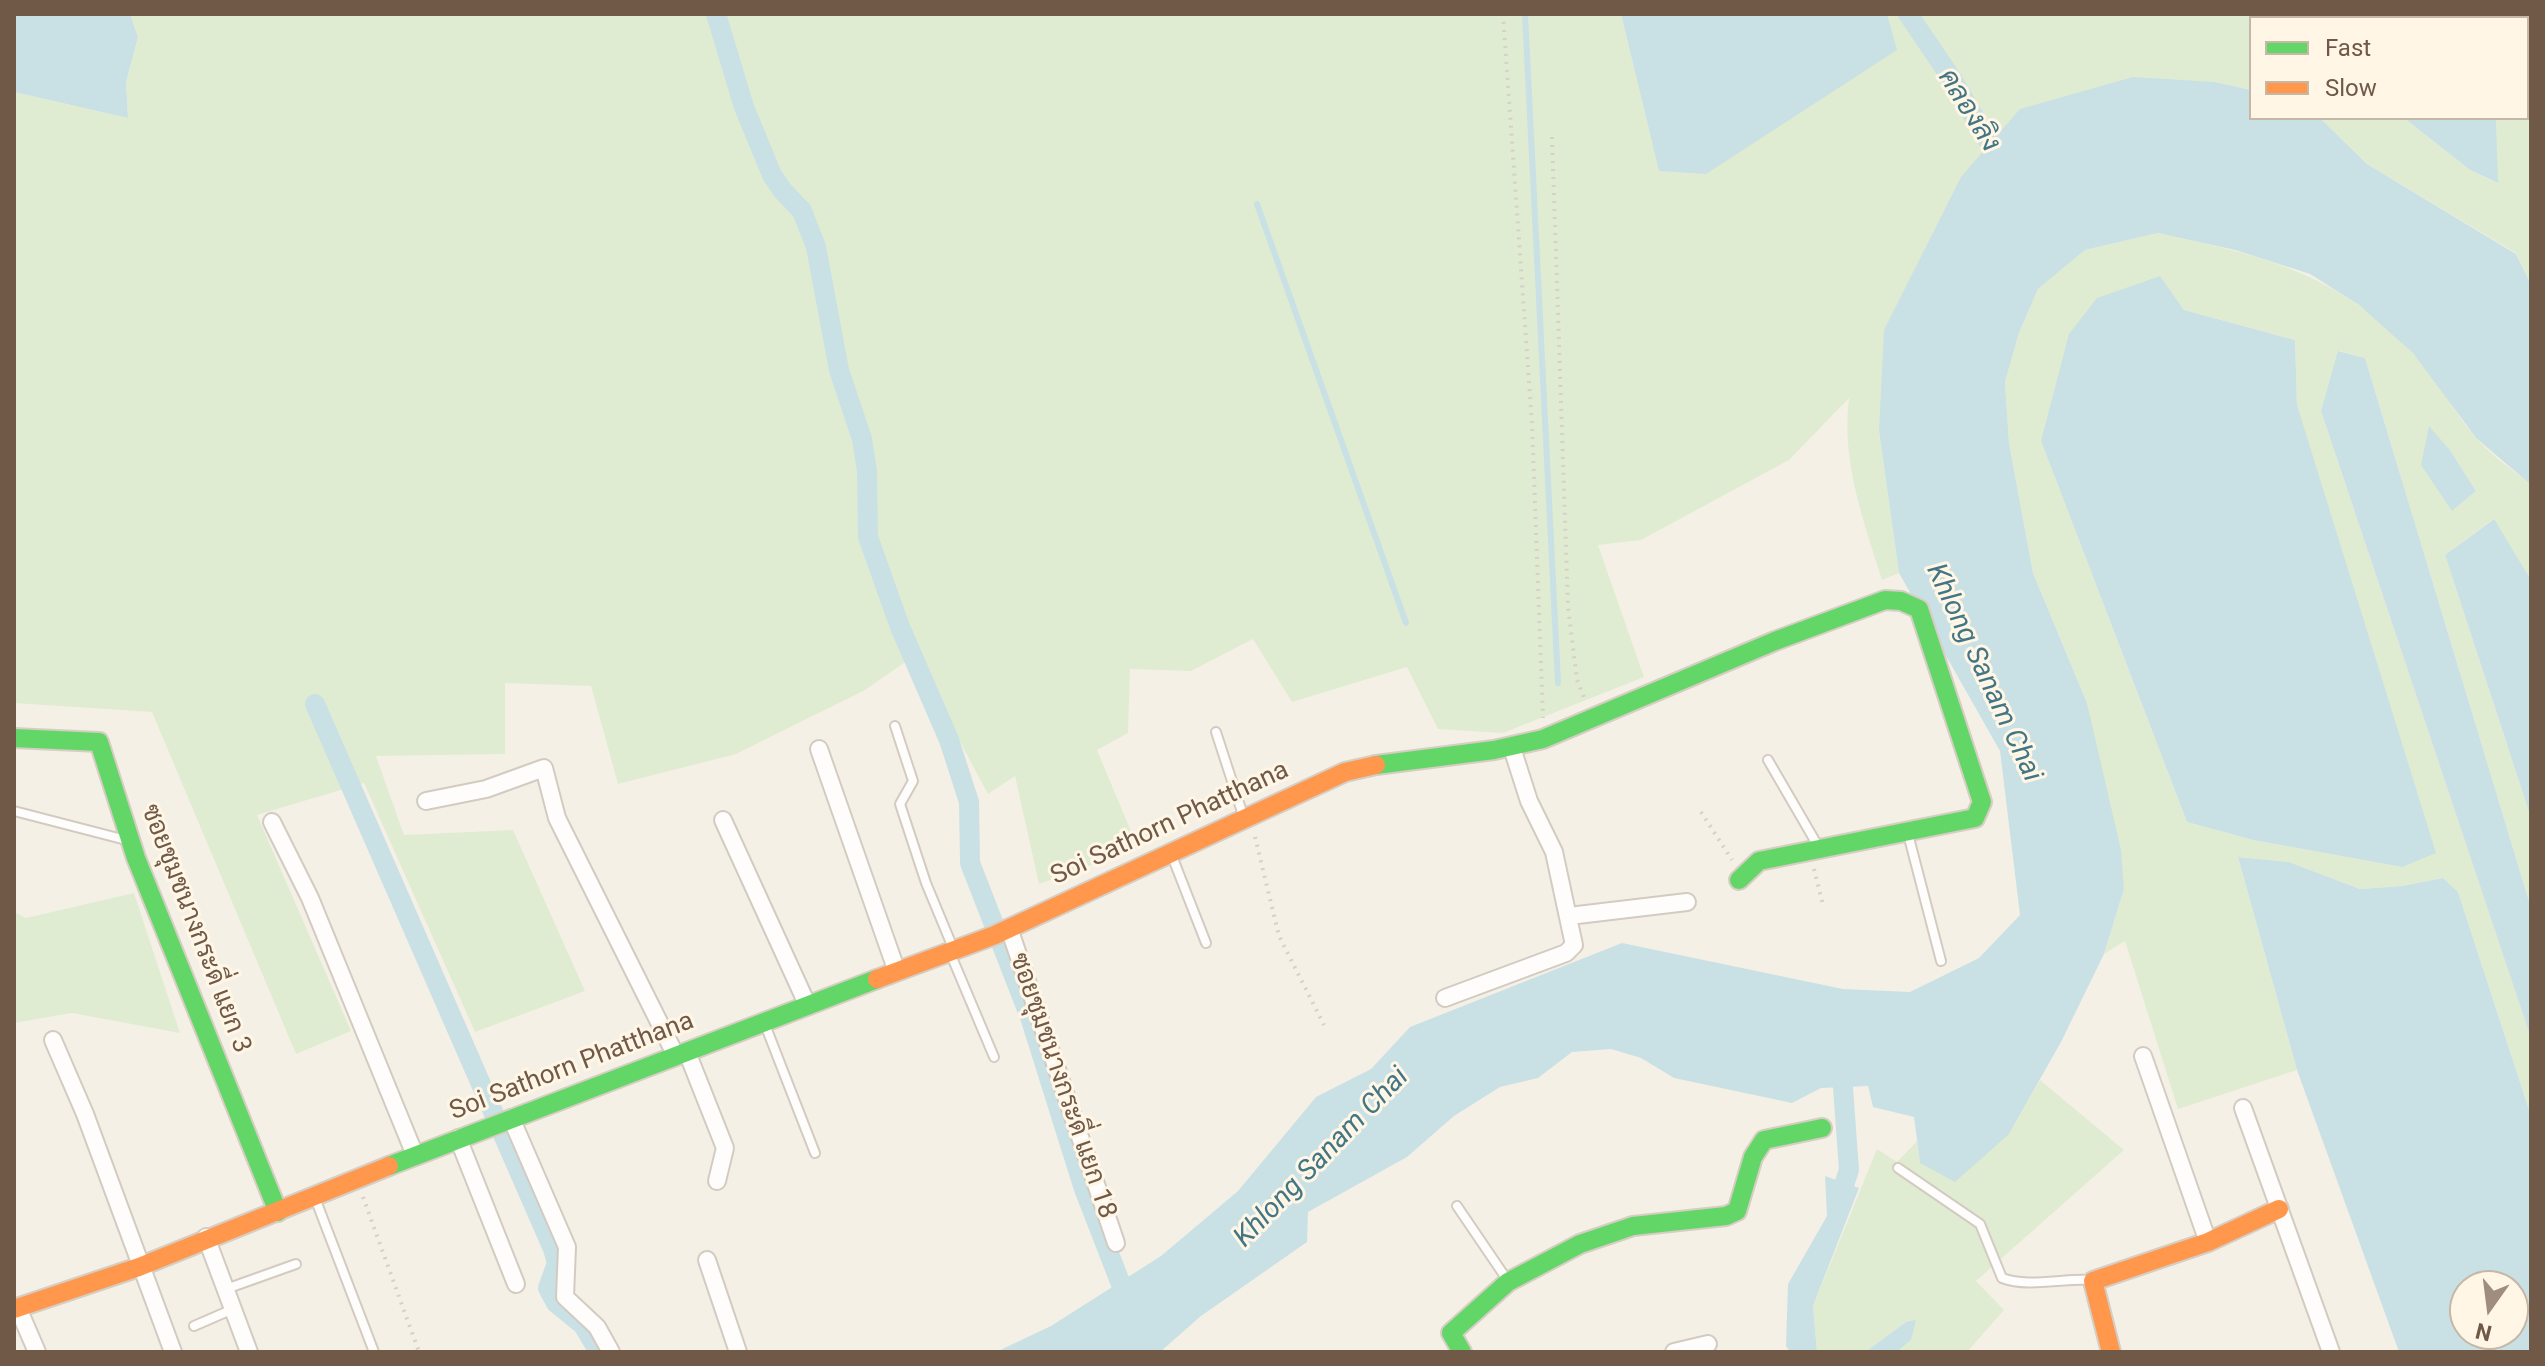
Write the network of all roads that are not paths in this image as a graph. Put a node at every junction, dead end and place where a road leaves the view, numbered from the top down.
1 (895, 726) dead end
2 (1216, 732) dead end
3 (14, 738) edge
4 (1512, 748) junction
5 (819, 749) dead end
6 (1768, 760) dead end
7 (426, 801) dead end
8 (14, 811) edge
9 (1247, 817) junction
10 (723, 820) dead end
11 (272, 822) dead end
12 (1908, 833) junction
13 (130, 841) junction
14 (1170, 851) junction
15 (1815, 852) junction
16 (1739, 880) road end
17 (1687, 902) dead end
18 (1569, 916) junction
19 (1002, 931) junction
20 (1206, 943) dead end
21 (951, 950) junction
22 (1941, 961) dead end
23 (896, 969) junction
24 (1445, 998) dead end
25 (807, 1004) junction
26 (763, 1022) junction
27 (53, 1040) dead end
28 (681, 1054) junction
29 (2143, 1056) dead end
30 (994, 1057) dead end
31 (2243, 1108) dead end
32 (503, 1121) junction
33 (1822, 1128) dead end
34 (458, 1138) junction
35 (815, 1153) dead end
36 (415, 1155) junction
37 (1898, 1168) dead end
38 (717, 1181) dead end
39 (315, 1197) junction
40 (1457, 1206) dead end
41 (2279, 1209) junction
42 (278, 1212) junction
43 (206, 1237) junction
44 (2208, 1242) junction
45 (1116, 1243) dead end
46 (707, 1260) dead end
47 (296, 1264) dead end
48 (139, 1267) junction
49 (2093, 1281) junction
50 (1508, 1282) junction
51 (516, 1284) dead end
52 (226, 1289) junction
53 (16, 1308) edge
54 (233, 1309) junction
55 (194, 1326) dead end
56 (1708, 1344) dead end
57 (37, 1352) edge
58 (173, 1352) edge
59 (249, 1352) edge
60 (374, 1352) edge
61 (611, 1352) edge
62 (738, 1352) edge
63 (1462, 1352) edge
64 (1674, 1352) edge
65 (2111, 1352) edge
66 (2331, 1352) edge

1 - 21 lane
2 - 9 lane
3 - 13 street, ซอยชุมชนางกระดี่ แยก 3
4 - 9 street, Soi Sathorn Phatthana
4 - 12 street, Soi Sathorn Phatthana
4 - 18 street
5 - 23 street
6 - 15 lane
7 - 28 street
8 - 13 lane
9 - 14 street, Soi Sathorn Phatthana
10 - 25 street
11 - 36 street
12 - 15 street, Soi Sathorn Phatthana
12 - 22 lane
13 - 42 street, ซอยชุมชนางกระดี่ แยก 3
14 - 19 street, Soi Sathorn Phatthana
14 - 20 lane
15 - 16 street, Soi Sathorn Phatthana
17 - 18 street
18 - 24 street
19 - 21 street, Soi Sathorn Phatthana
19 - 45 street, ซอยชุมชนางกระดี่ แยก 18
21 - 23 street, Soi Sathorn Phatthana
21 - 30 lane
23 - 25 street, Soi Sathorn Phatthana
25 - 26 street, Soi Sathorn Phatthana
26 - 28 street, Soi Sathorn Phatthana
26 - 35 lane
27 - 48 street
28 - 32 street, Soi Sathorn Phatthana
28 - 38 street
29 - 44 street
31 - 41 street
32 - 34 street, Soi Sathorn Phatthana
32 - 61 street
33 - 50 street
34 - 36 street, Soi Sathorn Phatthana
34 - 51 street
36 - 39 street, Soi Sathorn Phatthana
37 - 49 lane
39 - 42 street, Soi Sathorn Phatthana
39 - 60 lane
40 - 50 lane
41 - 44 street
41 - 66 street
42 - 43 street, Soi Sathorn Phatthana
43 - 48 street, Soi Sathorn Phatthana
43 - 52 street
44 - 49 street
46 - 62 street
47 - 52 lane
48 - 53 street, Soi Sathorn Phatthana
48 - 58 street
49 - 65 street
50 - 63 street
52 - 54 street
53 - 57 street
54 - 55 lane
54 - 59 street
56 - 64 street

